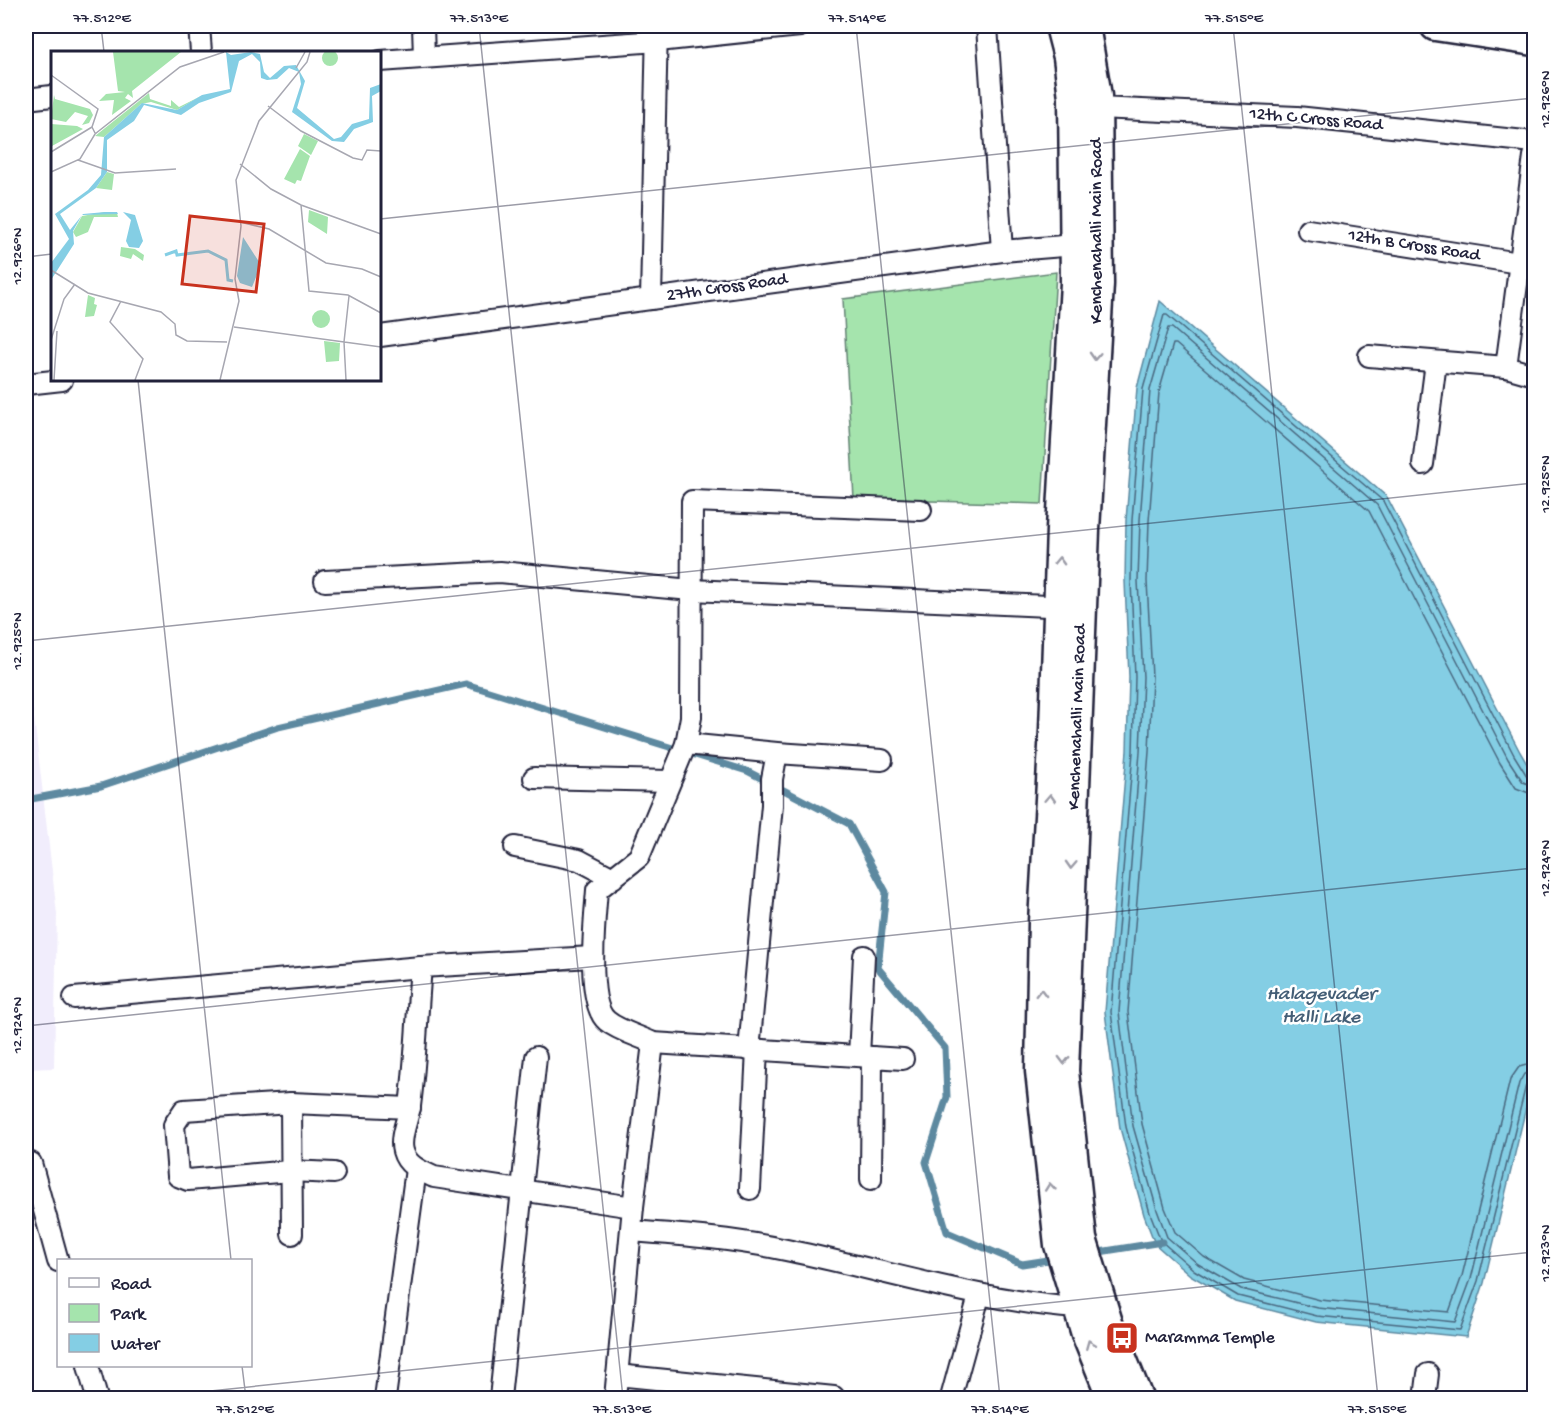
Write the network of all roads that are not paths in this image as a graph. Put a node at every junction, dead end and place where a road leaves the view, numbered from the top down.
1 (199, 26) edge
2 (423, 26) edge
3 (800, 26) edge
4 (987, 26) edge
5 (1060, 26) edge
6 (1085, 26) edge
7 (1435, 26) edge
8 (657, 33) edge
9 (1534, 41) edge
10 (201, 51) edge
11 (424, 57) junction
12 (381, 61) edge
13 (51, 96) edge
14 (26, 99) edge
15 (1098, 108) junction
16 (1534, 141) edge
17 (1534, 156) edge
18 (1530, 215) edge
19 (1308, 230) dead end
20 (1075, 245) junction
21 (1002, 251) junction
22 (1519, 263) junction
23 (651, 299) junction
24 (381, 336) edge
25 (1369, 356) dead end
26 (1436, 362) junction
27 (1506, 367) junction
28 (1534, 375) edge
29 (53, 381) edge
30 (26, 384) edge
31 (1423, 464) dead end
32 (921, 510) dead end
33 (325, 581) dead end
34 (691, 590) junction
35 (1070, 607) junction
36 (685, 745) junction
37 (777, 753) junction
38 (882, 760) dead end
39 (672, 776) junction
40 (534, 778) dead end
41 (515, 847) dead end
42 (613, 878) junction
43 (864, 956) dead end
44 (592, 957) junction
45 (421, 967) junction
46 (74, 998) dead end
47 (653, 1043) junction
48 (753, 1050) junction
49 (536, 1057) dead end
50 (866, 1057) junction
51 (903, 1059) dead end
52 (291, 1103) junction
53 (410, 1108) junction
54 (26, 1163) edge
55 (416, 1169) junction
56 (290, 1171) junction
57 (334, 1173) dead end
58 (871, 1179) dead end
59 (750, 1189) dead end
60 (521, 1190) junction
61 (633, 1207) junction
62 (631, 1231) junction
63 (292, 1234) dead end
64 (57, 1259) edge
65 (1080, 1275) junction
66 (979, 1296) junction
67 (1078, 1308) junction
68 (89, 1367) edge
69 (1428, 1374) dead end
70 (617, 1375) junction
71 (834, 1397) dead end
72 (97, 1398) edge
73 (386, 1398) edge
74 (500, 1398) edge
75 (615, 1398) edge
76 (951, 1398) edge
77 (1112, 1398) edge
78 (1138, 1398) edge
79 (1425, 1398) edge

1 - 10 street
2 - 11 street
3 - 8 street
4 - 21 street
5 - 20 main road, Kenchenahalli Main Road
6 - 15 main road, Kenchenahalli Main Road
7 - 9 main road
8 - 11 street
8 - 23 street
11 - 12 street
13 - 14 street
15 - 16 street, 12th C Cross Road
15 -> 35 main road, Kenchenahalli Main Road
17 - 18 street
18 - 22 street
19 - 22 street, 12th B Cross Road
20 - 21 street, 27th Cross Road
35 -> 20 main road, Kenchenahalli Main Road
21 - 23 street, 27th Cross Road
22 - 27 street
23 - 24 street, 27th Cross Road
25 - 26 street
26 - 27 street
26 - 31 street
27 - 28 street
29 - 30 street
32 - 34 street
33 - 34 street
34 - 35 street
34 - 36 street
35 - 65 main road, Kenchenahalli Main Road
36 - 37 street
36 - 39 street
37 - 38 street
37 - 48 street
39 - 40 street
39 - 42 street
41 - 42 street
42 - 44 street
43 - 50 street
44 - 45 street
44 - 47 street
45 - 46 street
45 - 53 street
47 - 48 street
47 - 61 street
48 - 50 street
48 - 59 street
49 - 60 street
50 - 51 street
50 - 58 street
52 - 53 street
52 - 56 street
52 - 56 street
53 - 55 street
54 - 64 street
55 - 60 street
55 - 73 street
56 - 57 street
56 - 63 street
60 - 61 street
60 - 74 street
61 - 62 street
62 - 66 street
62 - 70 street
65 - 67 main road, Kenchenahalli Main Road
65 - 78 main road, Kenchenahalli Main Road
66 - 67 street
66 - 76 street
77 -> 67 main road, Kenchenahalli Main Road
68 - 72 street
69 - 79 street
70 - 71 street
70 - 75 street

